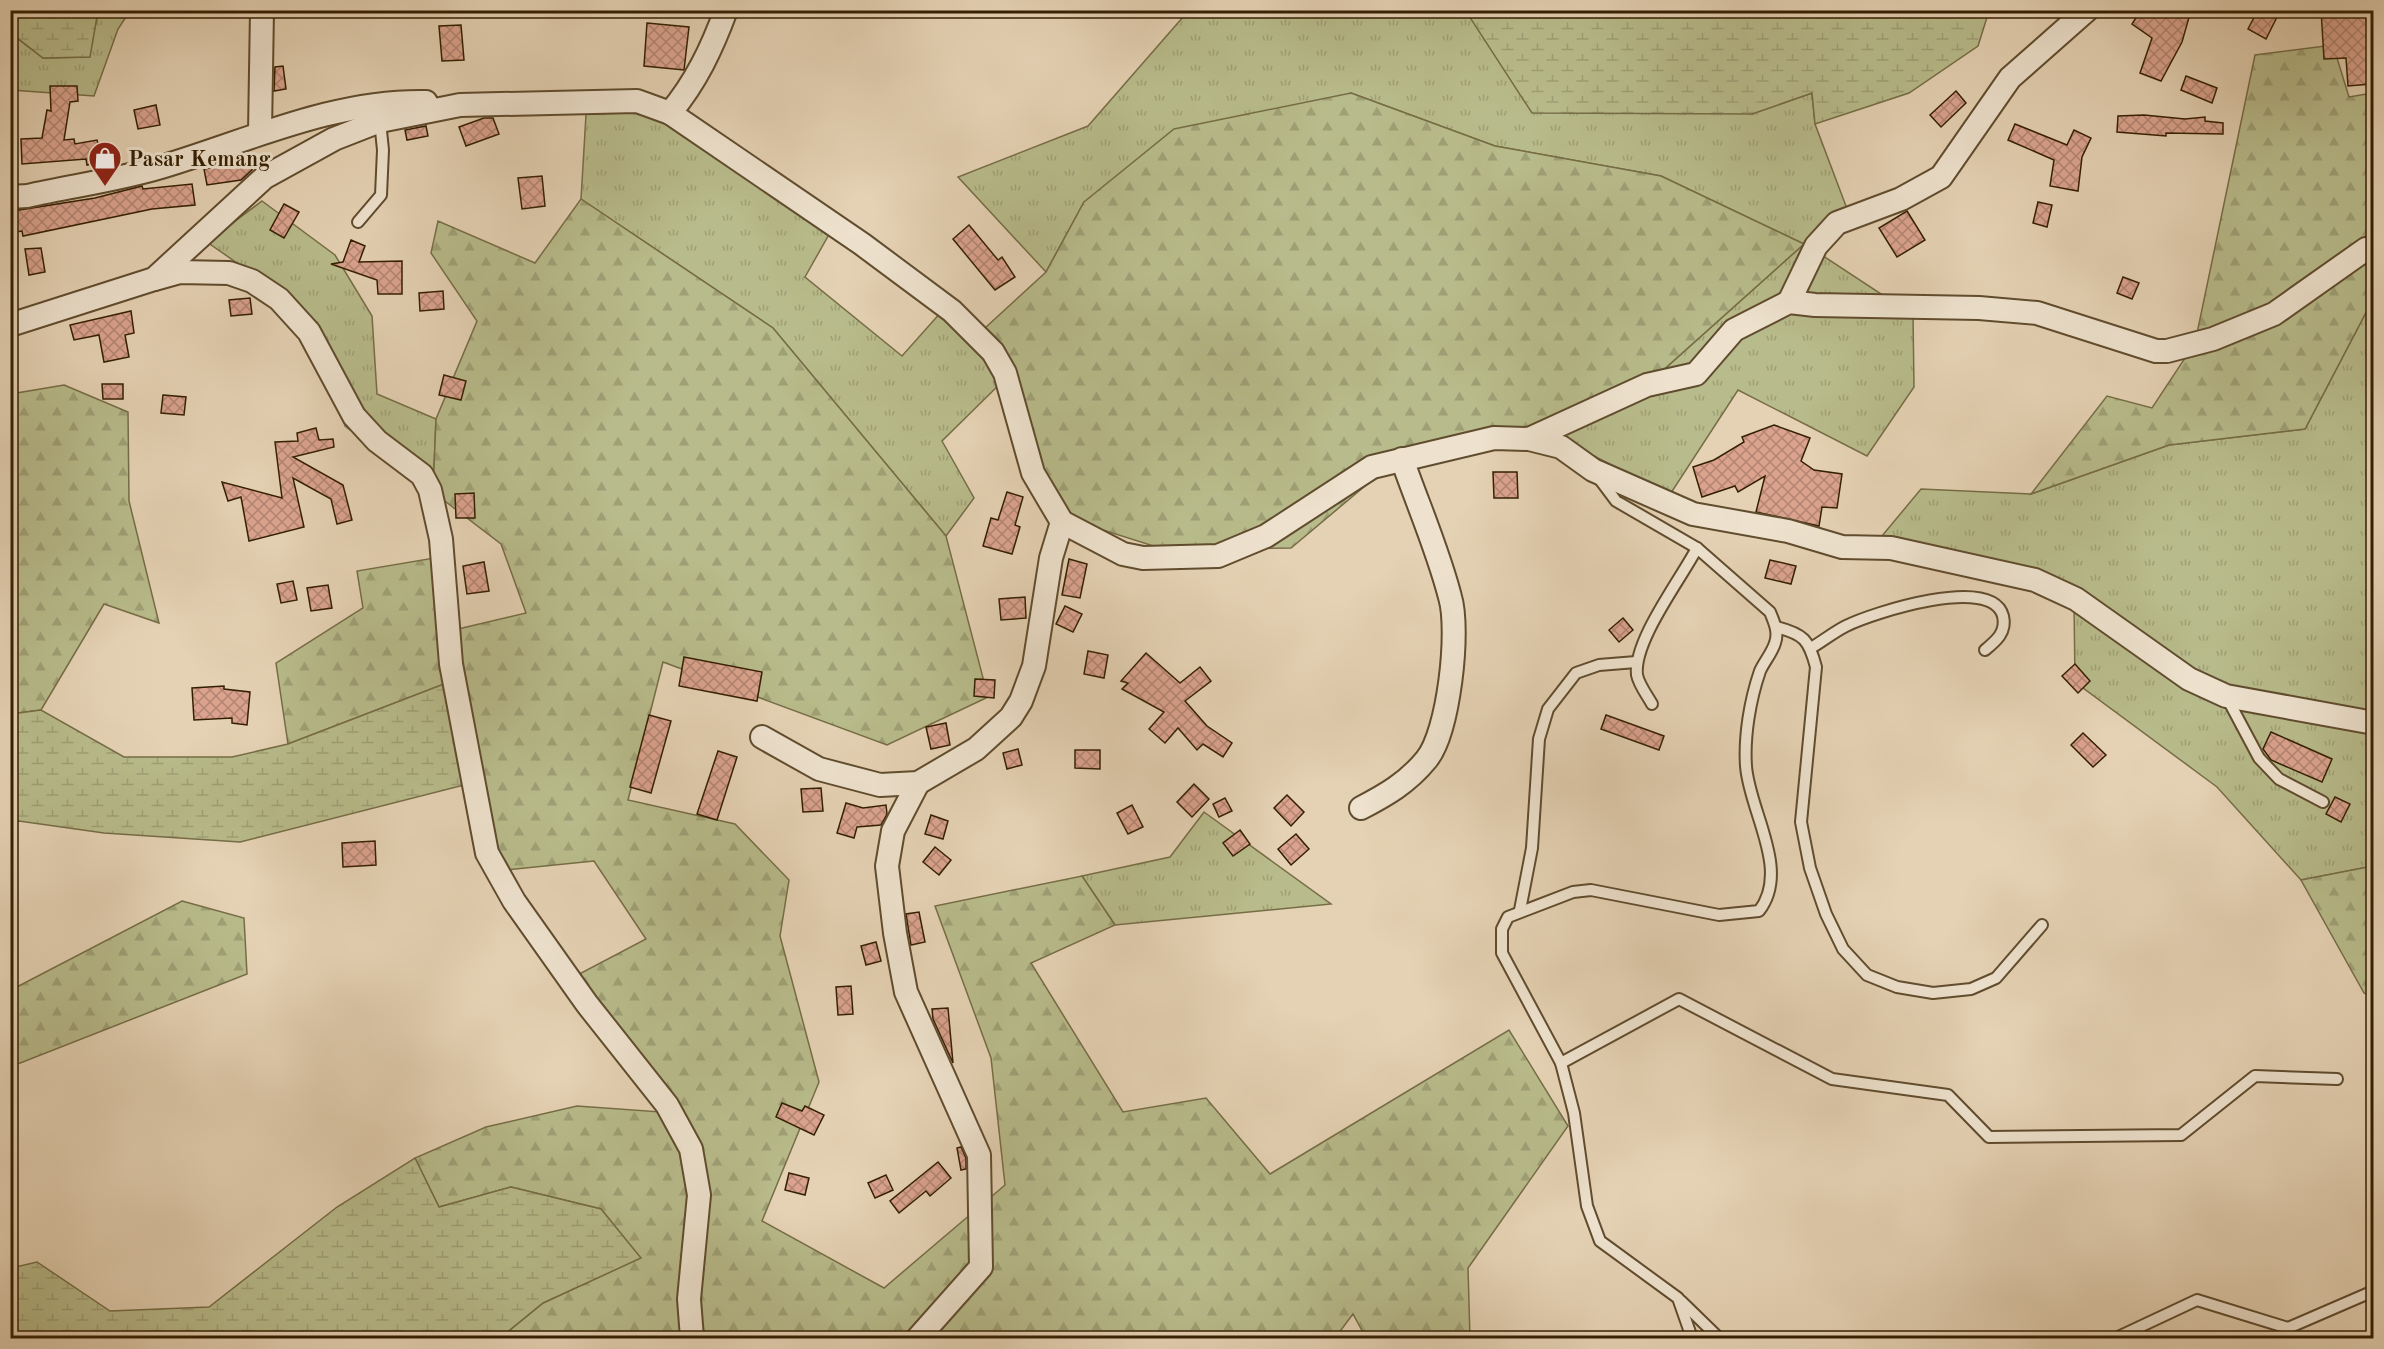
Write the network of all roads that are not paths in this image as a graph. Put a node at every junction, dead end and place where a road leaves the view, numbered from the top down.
1 (262, 10) edge
2 (726, 10) edge
3 (2087, 10) edge
4 (460, 105) junction
5 (670, 113) junction
6 (380, 120) junction
7 (261, 132) junction
8 (10, 197) edge
9 (358, 222) dead end
10 (2373, 248) edge
11 (154, 279) junction
12 (1789, 302) junction
13 (10, 325) edge
14 (1529, 439) junction
15 (1402, 459) junction
16 (1593, 470) junction
17 (1062, 522) junction
18 (1697, 548) junction
19 (1776, 627) junction
20 (1811, 648) junction
21 (1985, 650) dead end
22 (1636, 662) junction
23 (2226, 696) junction
24 (1652, 704) dead end
25 (2373, 723) edge
26 (762, 737) dead end
27 (918, 783) junction
28 (2323, 802) dead end
29 (1361, 808) dead end
30 (1520, 910) junction
31 (2042, 925) dead end
32 (1561, 1063) junction
33 (2337, 1079) dead end
34 (2373, 1294) edge
35 (1678, 1298) junction
36 (692, 1338) edge
37 (918, 1338) edge
38 (1692, 1338) edge
39 (1719, 1338) edge
40 (2116, 1338) edge

1 - 7 street
2 - 5 street
3 - 12 street
4 - 5 street
4 - 6 street
4 - 7 street
5 - 17 street
6 - 9 lane
6 - 11 street
7 - 8 street
10 - 12 street
11 - 13 street
11 - 36 street
12 - 14 street
14 - 15 street
14 - 16 street
15 - 17 street
15 - 29 street
16 - 18 lane
16 - 23 street
17 - 27 street
18 - 19 lane
18 - 22 lane
19 - 20 lane
19 - 30 lane
20 - 21 lane
20 - 31 lane
22 - 24 lane
22 - 30 lane
23 - 25 street
23 - 28 lane
26 - 27 street
27 - 37 street
30 - 32 lane
32 - 33 lane
32 - 35 lane
34 - 40 lane
35 - 38 lane
35 - 39 lane

